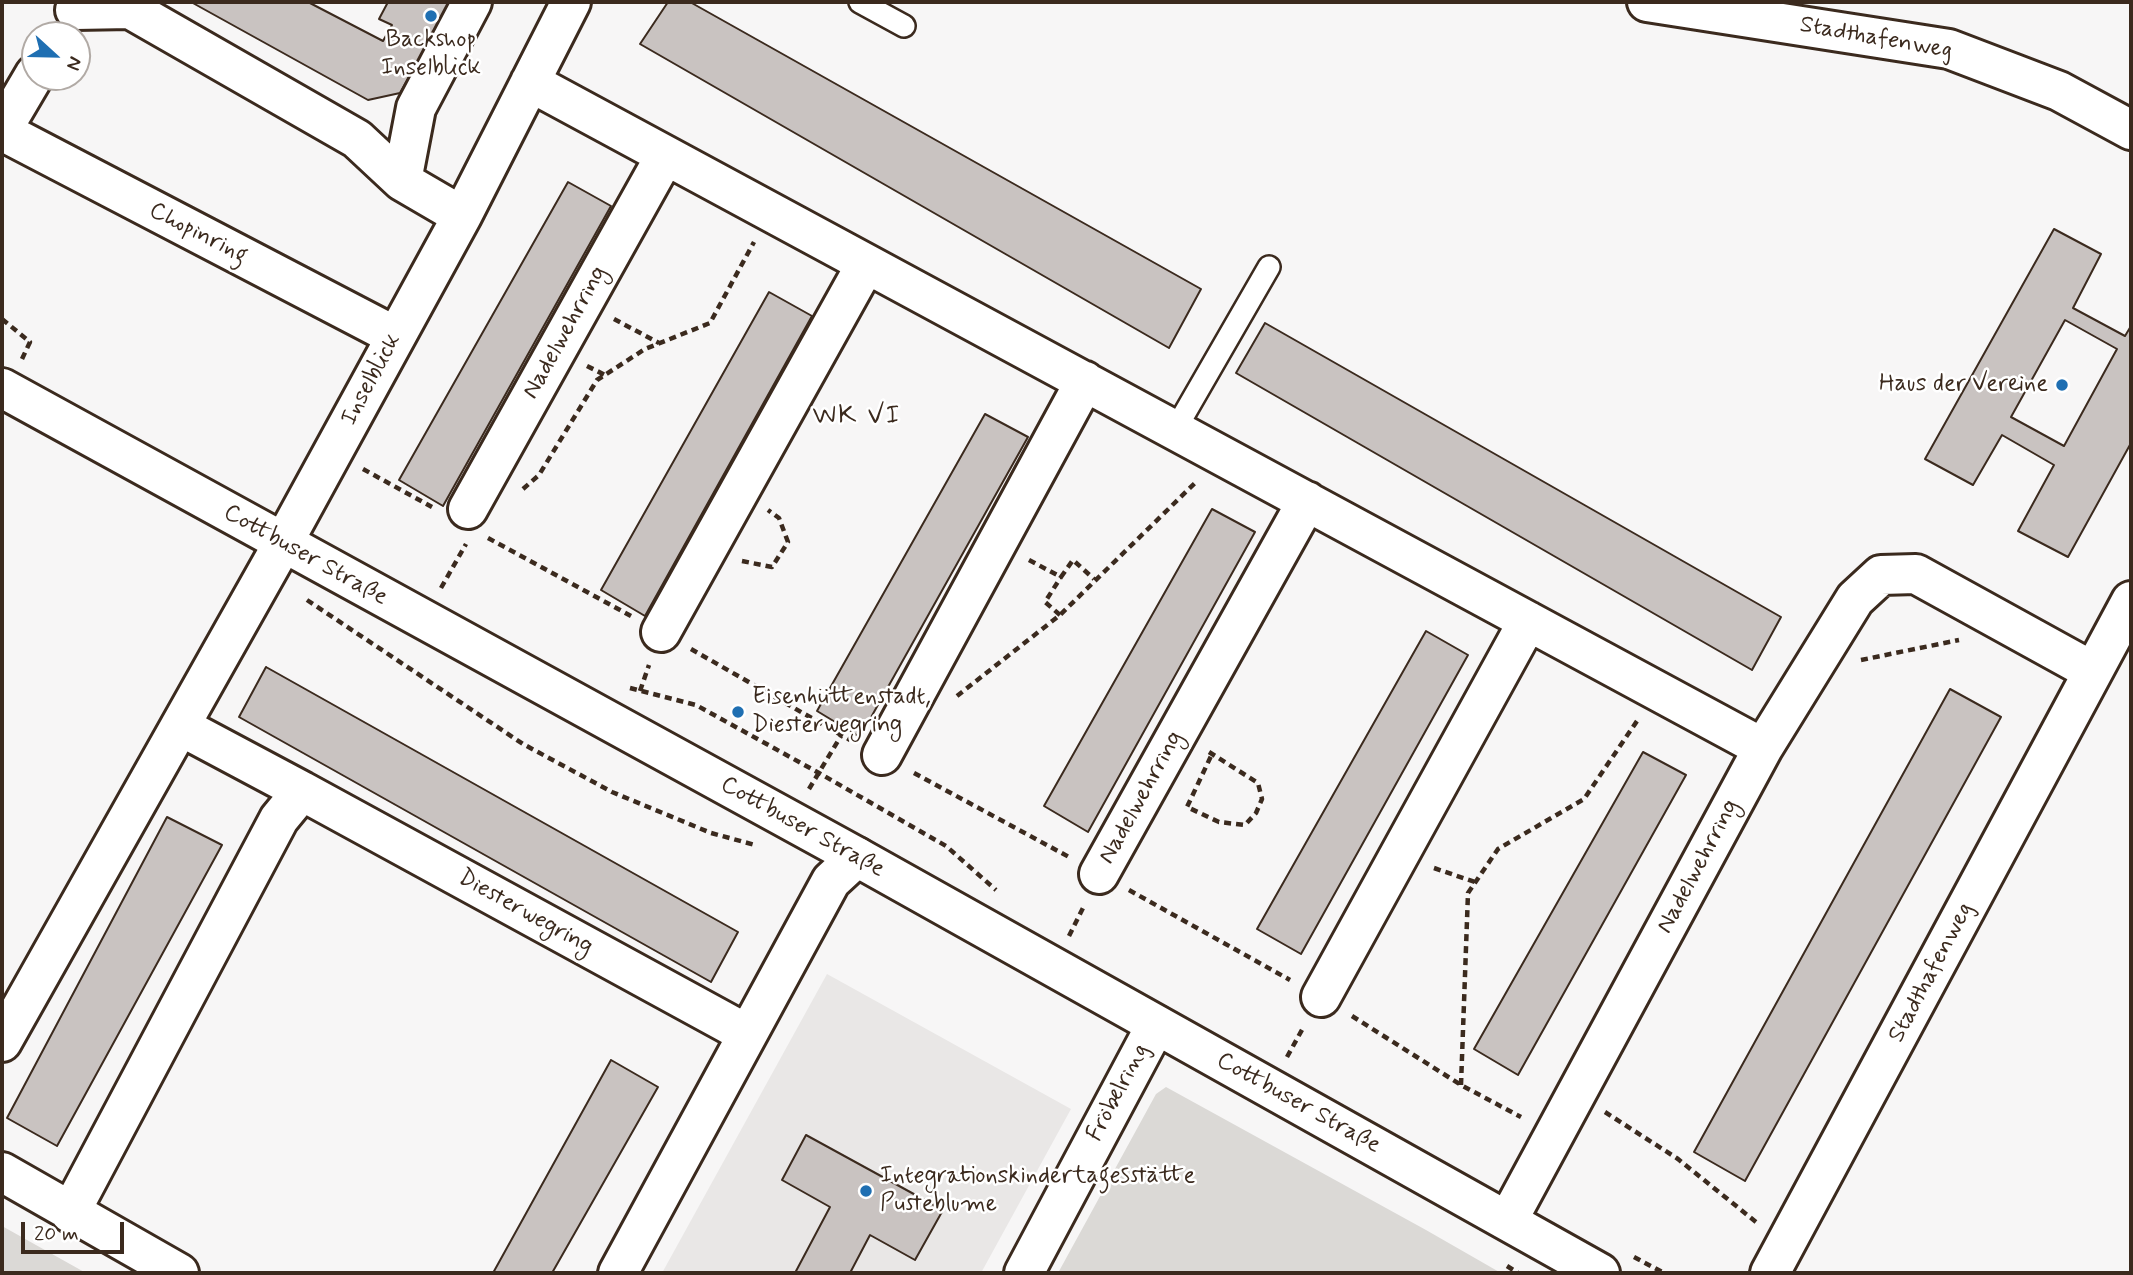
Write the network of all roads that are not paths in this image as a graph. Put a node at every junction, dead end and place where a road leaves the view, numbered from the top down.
1 (472, 2) edge
2 (571, 2) edge
3 (860, 2) edge
4 (1647, 2) edge
5 (71, 16) edge
6 (904, 26) dead end
7 (530, 82) junction
8 (25, 91) edge
9 (2131, 130) edge
10 (2, 131) edge
11 (665, 156) junction
12 (402, 181) junction
13 (462, 216) junction
14 (866, 264) junction
15 (1269, 267) dead end
16 (395, 336) junction
17 (10, 377) edge
18 (1085, 381) junction
19 (1175, 430) junction
20 (1307, 501) junction
21 (460, 517) road end
22 (274, 559) junction
23 (2131, 601) edge
24 (1528, 621) junction
25 (661, 632) road end
26 (2092, 671) junction
27 (180, 726) junction
28 (1763, 748) junction
29 (882, 755) road end
30 (302, 791) junction
31 (857, 858) junction
32 (1099, 874) road end
33 (1321, 997) road end
34 (1156, 1025) junction
35 (747, 1034) junction
36 (2, 1042) edge
37 (2, 1172) edge
38 (70, 1213) junction
39 (1508, 1220) junction
40 (1778, 1259) edge
41 (178, 1273) edge
42 (618, 1273) edge
43 (1024, 1273) edge
44 (1600, 1273) edge

1 - 12 street
2 - 7 street, Inselblick
3 - 6 lane
4 - 9 street, Stadthafenweg
5 - 12 street
7 - 11 street
7 - 13 street, Inselblick
8 - 10 street
10 - 16 street, Chopinring
11 - 14 street
11 - 21 street, Nadelwehrring
12 - 13 street
13 - 16 street, Inselblick
14 - 18 street
14 - 25 street
15 - 19 lane
16 - 22 street, Inselblick
17 - 22 street, Cottbuser Straße
18 - 19 street
18 - 29 street
19 - 20 street
20 - 24 street
20 - 32 street, Nadelwehrring
22 - 27 street
22 - 31 street, Cottbuser Straße
23 - 26 street, Stadthafenweg
24 - 28 street
24 - 33 street
26 - 28 street
26 - 40 street, Stadthafenweg
27 - 30 street, Diesterwegring
27 - 36 street
28 - 39 street, Nadelwehrring
30 - 35 street, Diesterwegring
30 - 38 street
31 - 34 street, Cottbuser Straße
31 - 35 street
34 - 39 street, Cottbuser Straße
34 - 43 street, Fröbelring
35 - 42 street
37 - 38 street
38 - 41 street
39 - 44 street, Cottbuser Straße

